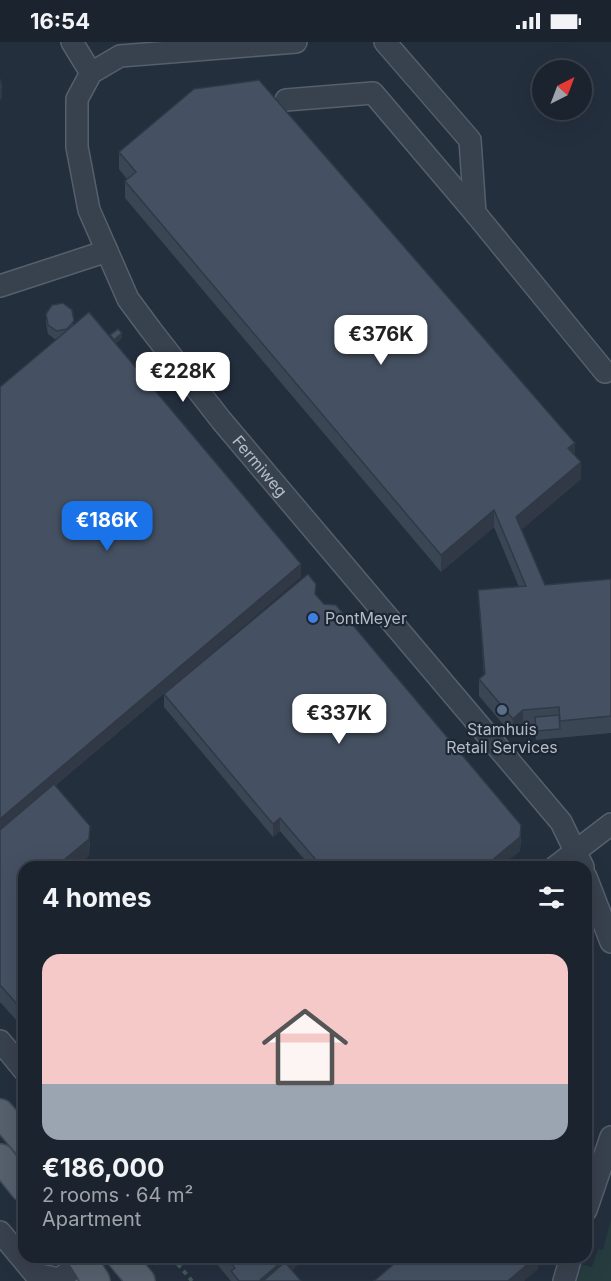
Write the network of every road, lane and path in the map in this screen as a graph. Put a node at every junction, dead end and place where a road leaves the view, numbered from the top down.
1 (72, 42) edge
2 (296, 42) edge
3 (385, 42) edge
4 (91, 73) junction
5 (285, 100) dead end
6 (475, 213) junction
7 (107, 252) junction
8 (0, 286) edge
9 (605, 372) dead end
10 (611, 824) edge
11 (579, 858) edge
12 (592, 893) edge
13 (611, 942) edge
14 (0, 1041) edge
15 (18, 1063) edge
16 (0, 1113) edge
17 (18, 1134) edge
18 (611, 1137) edge
19 (0, 1158) edge
20 (18, 1180) edge
21 (592, 1192) edge
22 (0, 1233) edge
23 (18, 1254) edge
24 (26, 1263) edge
25 (126, 1263) edge
26 (177, 1263) edge
27 (89, 1264) edge
28 (141, 1281) edge
29 (192, 1281) edge

1 - 4 street
2 - 4 street
3 - 6 street
4 - 7 street, Fermiweg
5 - 6 street
6 - 9 street
7 - 8 street
7 - 11 street, Fermiweg
10 - 11 street
12 - 13 street
14 - 15 street
16 - 17 main road
18 - 21 street
19 - 20 main road
22 - 23 street
24 - 27 street
25 - 28 main road
26 - 29 path

